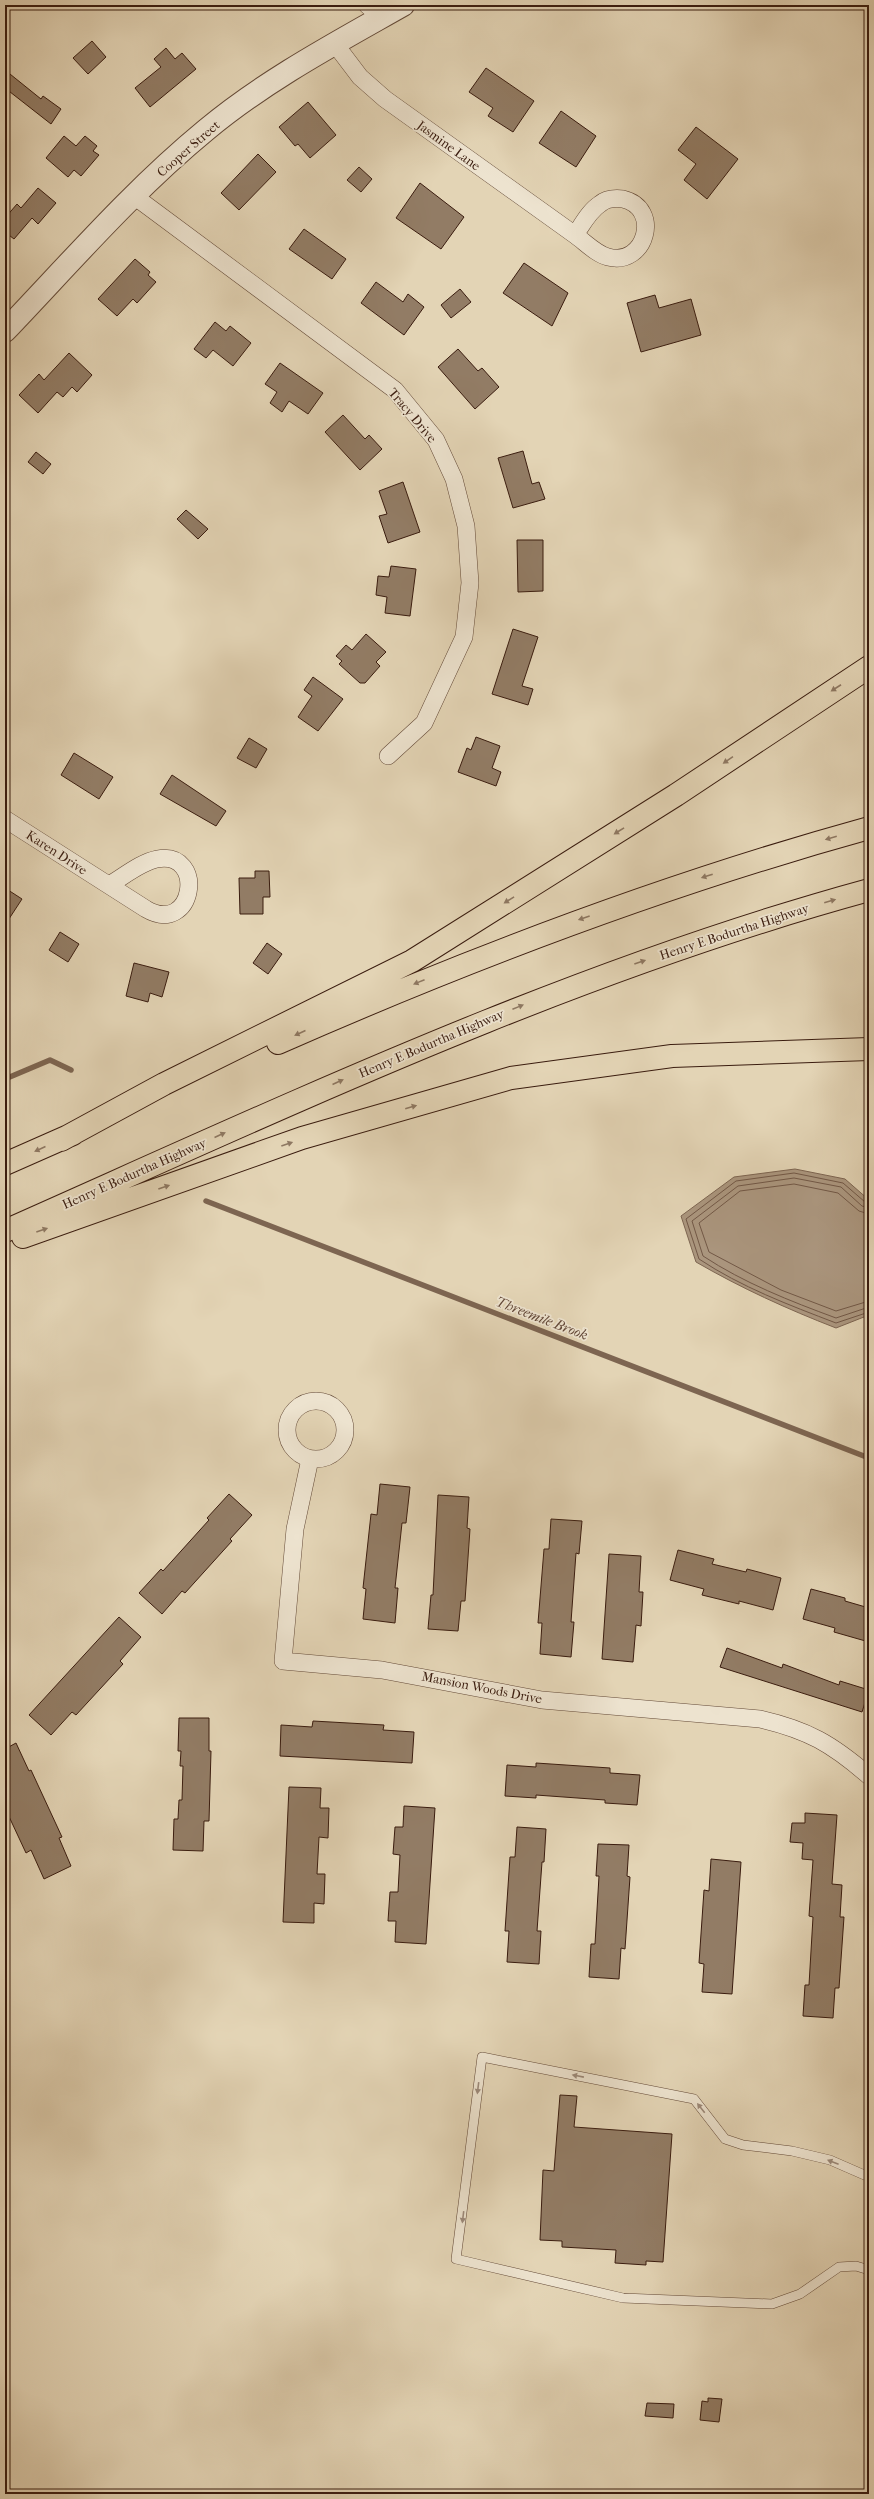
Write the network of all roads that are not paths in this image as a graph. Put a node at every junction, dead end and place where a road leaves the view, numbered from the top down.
1 (403, 5) edge
2 (374, 11) edge
3 (335, 44) junction
4 (134, 196) junction
5 (574, 235) dead end
6 (5, 331) edge
7 (869, 667) edge
8 (388, 756) dead end
9 (5, 819) edge
10 (869, 828) edge
11 (109, 885) dead end
12 (869, 890) edge
13 (869, 1049) edge
14 (60, 1140) junction
15 (5, 1164) edge
16 (5, 1231) edge
17 (5, 1243) edge
18 (310, 1459) dead end
19 (869, 1776) edge
20 (869, 2177) edge
21 (869, 2270) edge

1 - 2 street, Cooper Street
2 - 3 street, Cooper Street
3 - 4 street, Cooper Street
3 - 5 street, Jasmine Lane
4 - 6 street, Cooper Street
4 - 8 street, Tracy Drive
7 -> 14 highway
9 - 11 street, Karen Drive
10 -> 14 highway
16 -> 12 highway, Henry E Bodurtha Highway
17 -> 13 highway
14 -> 15 highway
18 - 19 street, Mansion Woods Drive
20 -> 21 lane

